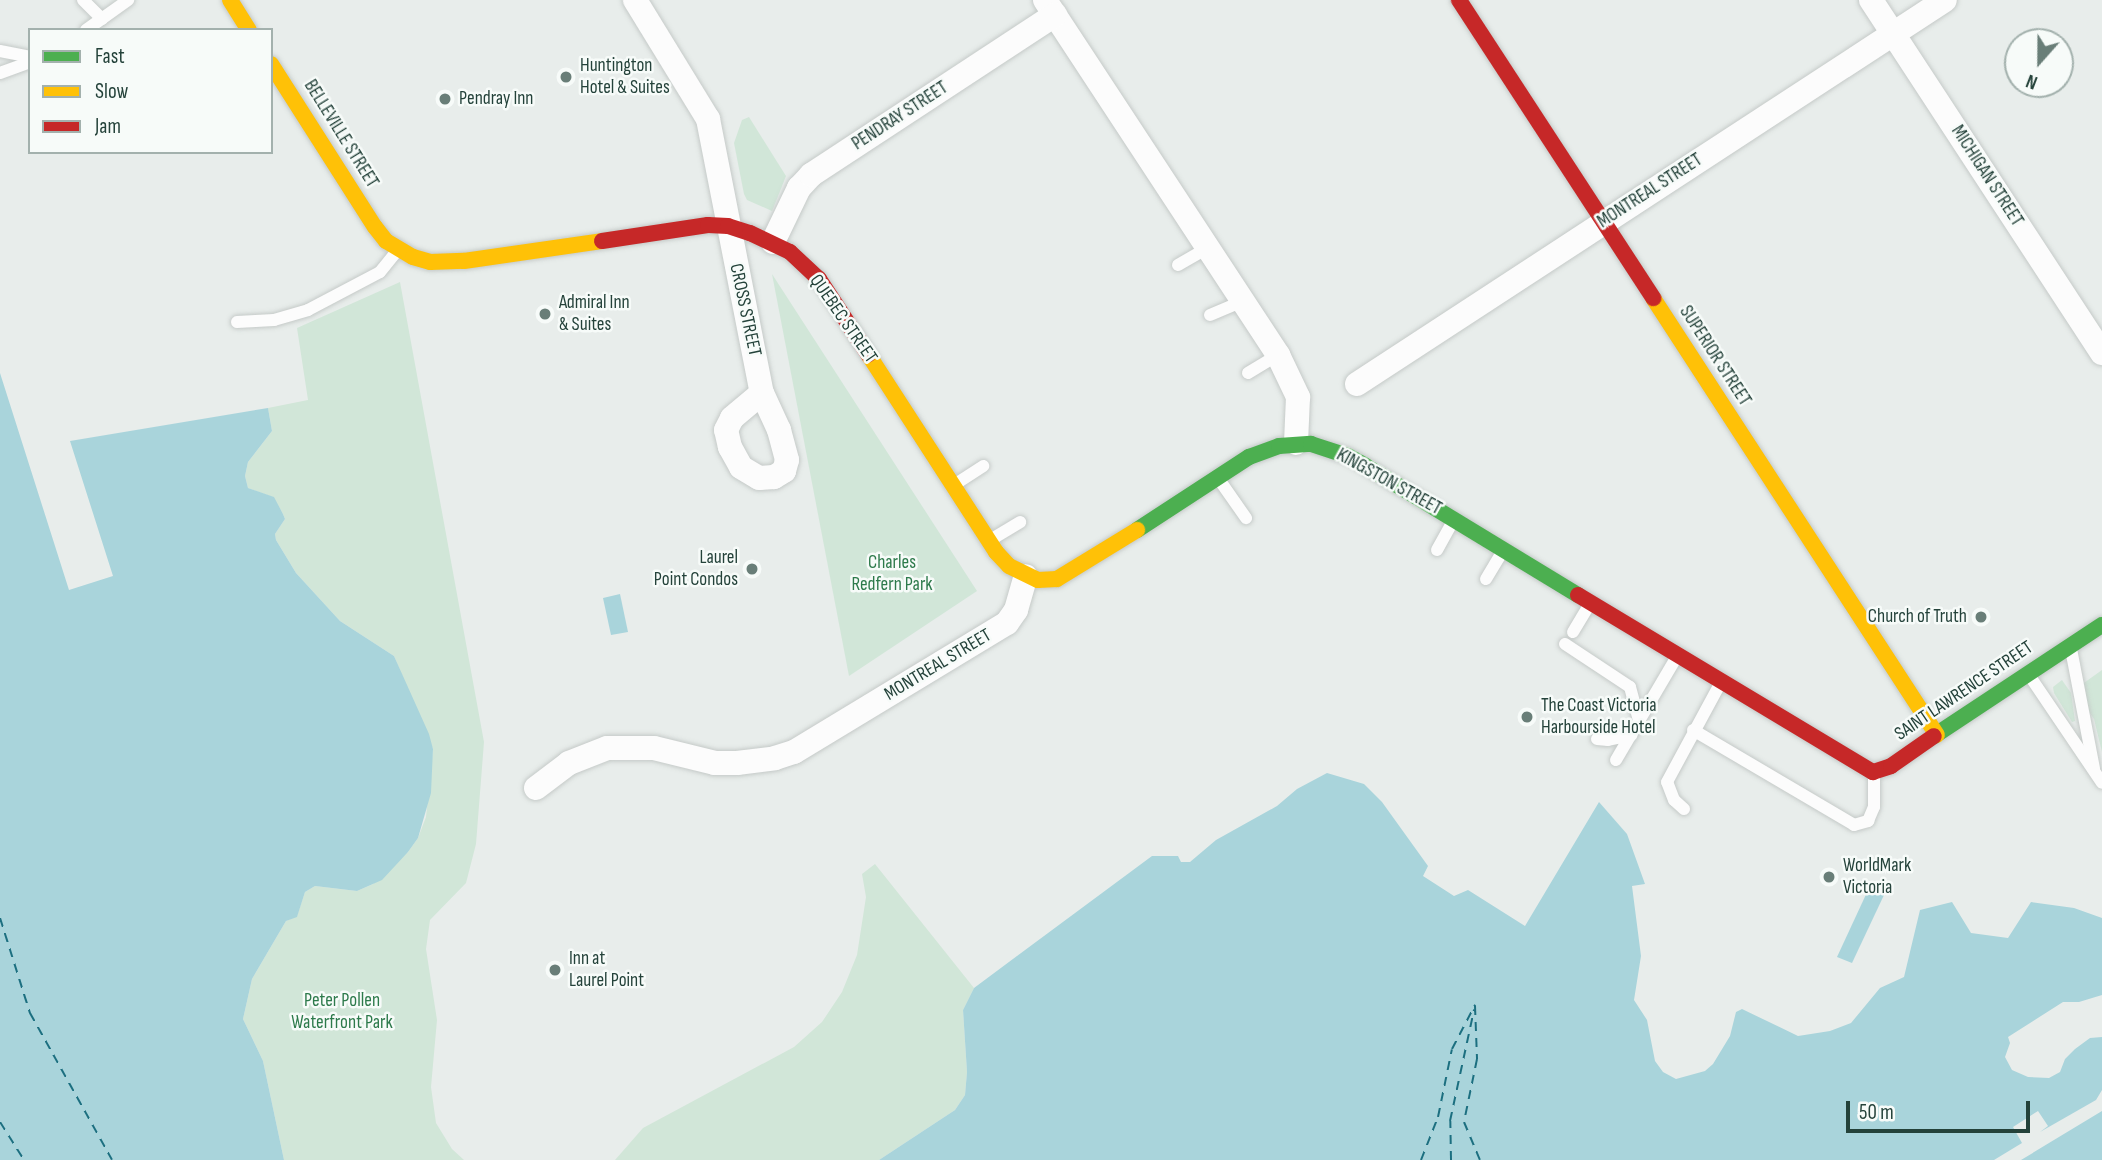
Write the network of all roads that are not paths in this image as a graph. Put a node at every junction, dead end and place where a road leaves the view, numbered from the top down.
1 (83, 0) edge
2 (230, 0) edge
3 (635, 0) edge
4 (1459, 0) edge
5 (1871, 0) edge
6 (1945, 0) edge
7 (122, 3) edge
8 (1050, 8) edge
9 (102, 19) junction
10 (89, 28) edge
11 (248, 28) edge
12 (1894, 34) junction
13 (0, 51) edge
14 (28, 59) edge
15 (28, 61) edge
16 (273, 67) edge
17 (0, 73) edge
18 (1601, 223) junction
19 (728, 226) junction
20 (773, 242) junction
21 (1208, 248) junction
22 (399, 249) junction
23 (1178, 265) dead end
24 (1243, 301) junction
25 (1210, 315) dead end
26 (237, 322) dead end
27 (2102, 353) edge
28 (1278, 355) junction
29 (1248, 373) dead end
30 (1357, 384) dead end
31 (762, 393) dead end
32 (1296, 443) junction
33 (983, 466) dead end
34 (1217, 476) junction
35 (953, 486) junction
36 (1246, 518) dead end
37 (1454, 519) junction
38 (1020, 522) dead end
39 (988, 541) junction
40 (1503, 549) junction
41 (1437, 550) dead end
42 (1026, 576) junction
43 (1486, 579) dead end
44 (1591, 603) junction
45 (2102, 625) edge
46 (1573, 632) dead end
47 (1565, 644) dead end
48 (2070, 645) junction
49 (1677, 655) junction
50 (2027, 672) junction
51 (1721, 682) junction
52 (1639, 721) junction
53 (1693, 730) junction
54 (1631, 735) junction
55 (1937, 735) junction
56 (1597, 739) dead end
57 (1616, 760) dead end
58 (1873, 772) junction
59 (2098, 778) edge
60 (536, 788) dead end
61 (1684, 809) dead end

1 - 9 lane
2 - 11 street
3 - 19 street
4 - 18 street, SUPERIOR STREET
5 - 12 street, MICHIGAN STREET
6 - 12 street, MONTREAL STREET
7 - 9 lane
8 - 20 street, PENDRAY STREET
8 - 21 street
9 - 10 lane
12 - 18 street, MONTREAL STREET
12 - 27 street, MICHIGAN STREET
13 - 14 lane
15 - 17 lane
16 - 22 street, BELLEVILLE STREET
18 - 30 street, MONTREAL STREET
18 - 55 street, SUPERIOR STREET
19 - 20 street, QUEBEC STREET
19 - 22 street
19 - 31 street, CROSS STREET
20 - 35 street, QUEBEC STREET
21 - 23 lane
21 - 24 street
22 - 26 lane
24 - 25 lane
24 - 28 street
28 - 29 lane
28 - 32 street
32 - 34 street
32 - 37 street, KINGSTON STREET
33 - 35 lane
34 - 36 lane
34 - 42 street
35 - 39 street, QUEBEC STREET
37 - 40 street, KINGSTON STREET
37 - 41 lane
38 - 39 lane
39 - 42 street, QUEBEC STREET
40 - 43 lane
40 - 44 street, KINGSTON STREET
42 - 60 street, MONTREAL STREET
44 - 46 lane
44 - 49 street, KINGSTON STREET
45 - 48 street, SAINT LAWRENCE STREET
47 - 52 lane
48 - 50 street, SAINT LAWRENCE STREET
48 - 59 lane
49 - 51 street, KINGSTON STREET
49 - 52 lane
50 - 55 street, SAINT LAWRENCE STREET
50 - 59 lane
51 - 53 lane
51 - 58 street, KINGSTON STREET
52 - 54 lane
53 - 58 lane
53 - 61 lane
54 - 56 lane
54 - 57 lane
55 - 58 street, SAINT LAWRENCE STREET

